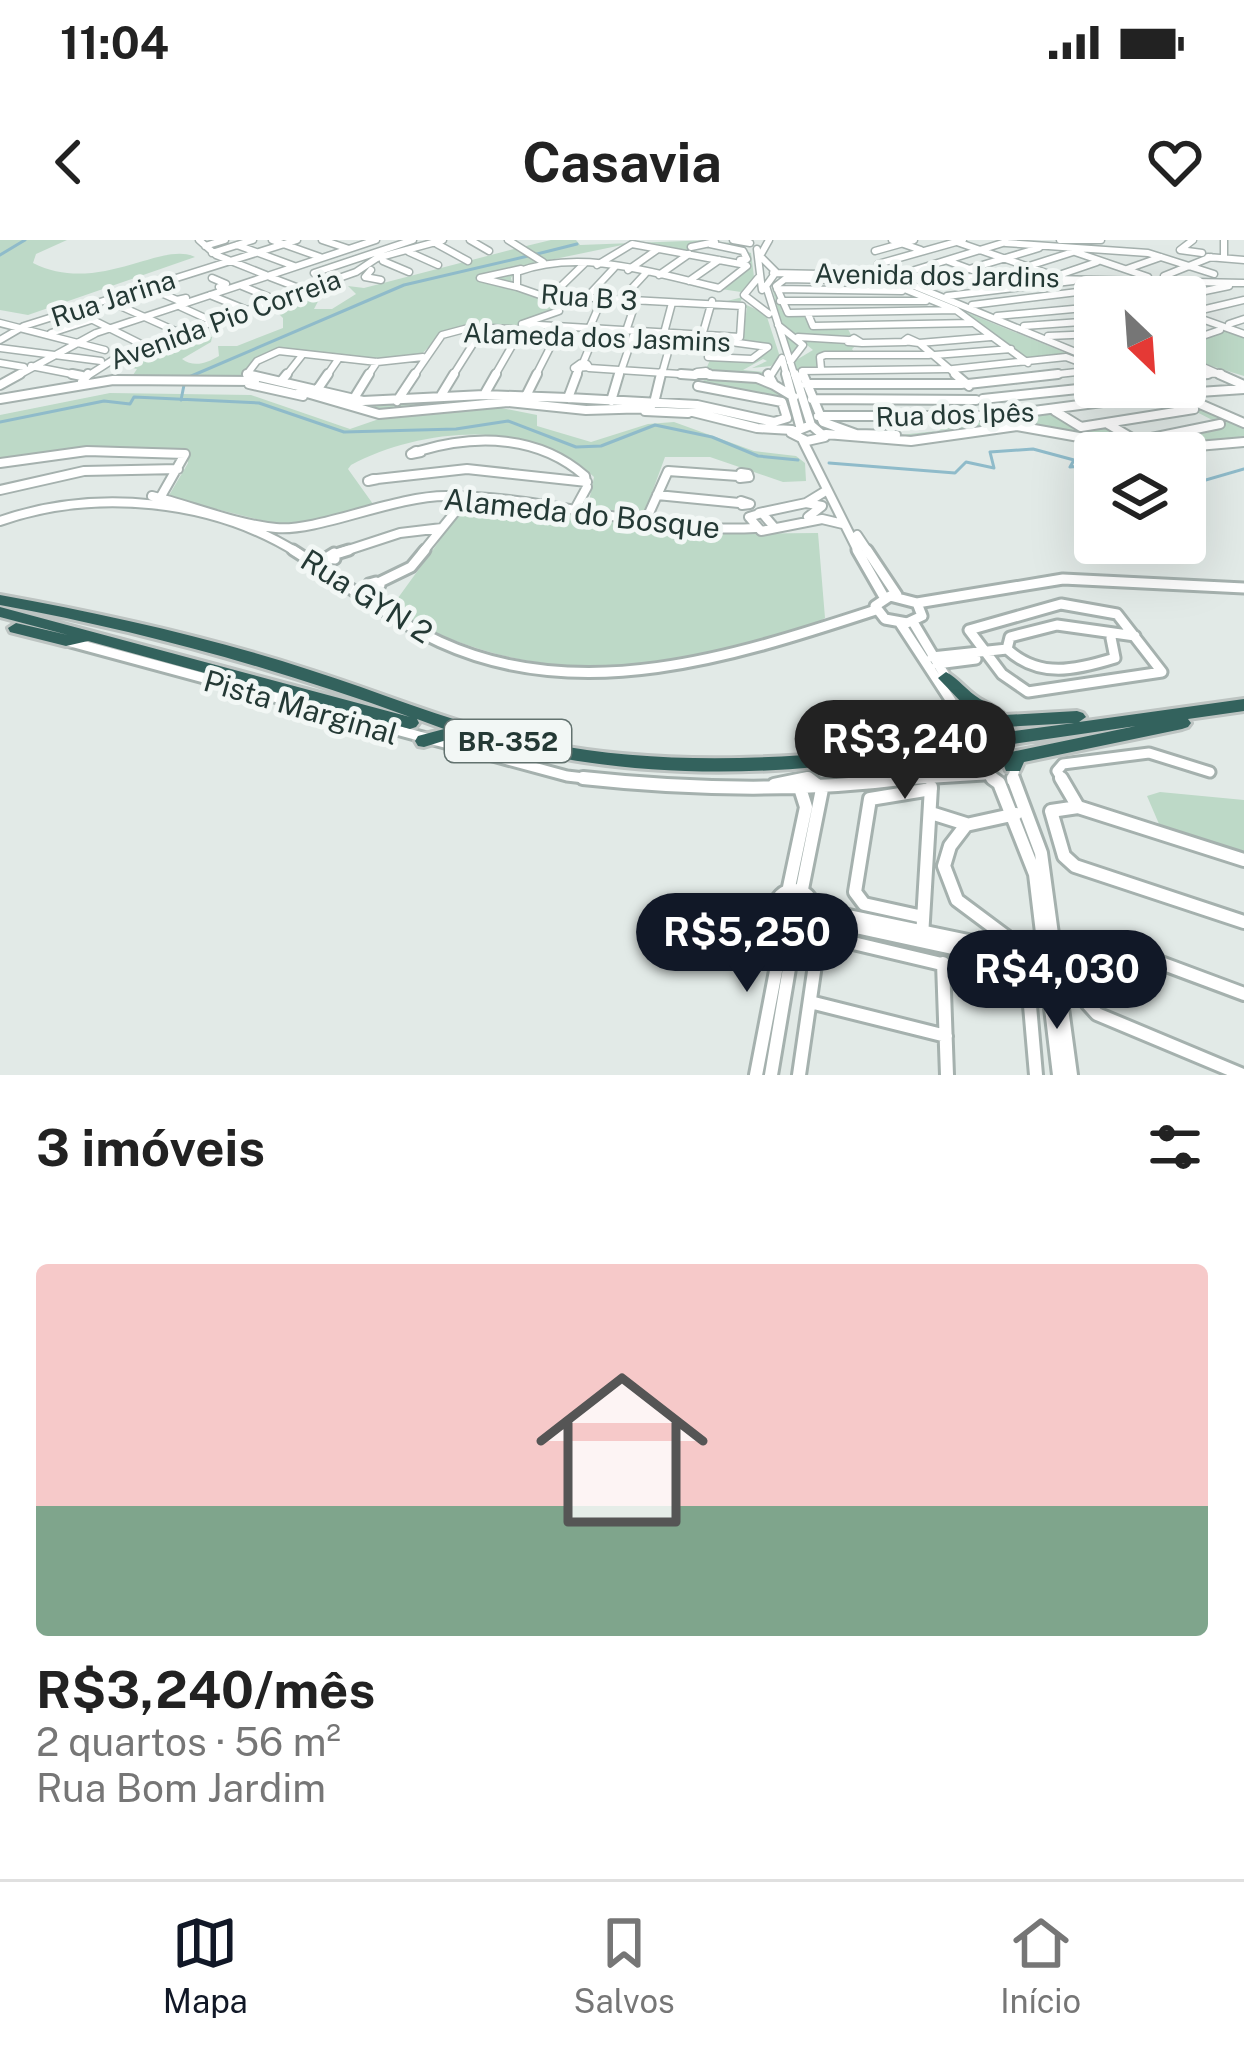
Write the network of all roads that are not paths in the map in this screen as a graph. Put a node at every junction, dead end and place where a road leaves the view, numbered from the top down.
1 (225, 240) edge
2 (249, 240) edge
3 (272, 240) edge
4 (297, 240) edge
5 (322, 240) edge
6 (373, 240) edge
7 (413, 240) edge
8 (460, 240) edge
9 (470, 240) edge
10 (508, 240) edge
11 (736, 240) edge
12 (767, 240) edge
13 (892, 240) edge
14 (914, 240) edge
15 (1197, 240) edge
16 (1224, 240) edge
17 (714, 241) edge
18 (958, 241) edge
19 (434, 242) edge
20 (751, 242) edge
21 (1002, 242) edge
22 (1100, 242) edge
23 (202, 243) edge
24 (1059, 243) edge
25 (284, 244) junction
26 (902, 244) junction
27 (237, 245) junction
28 (1044, 246) junction
29 (348, 248) junction
30 (658, 249) junction
31 (690, 250) junction
32 (981, 250) junction
33 (1109, 250) junction
34 (490, 251) dead end
35 (875, 251) dead end
36 (924, 251) junction
37 (257, 252) junction
38 (409, 252) junction
39 (1073, 252) junction
40 (1125, 252) junction
41 (212, 253) junction
42 (367, 255) junction
43 (754, 255) junction
44 (320, 256) junction
45 (1161, 257) junction
46 (1204, 257) junction
47 (1005, 258) junction
48 (1224, 258) junction
49 (380, 260) junction
50 (718, 260) junction
51 (946, 260) junction
52 (230, 261) junction
53 (468, 261) dead end
54 (1100, 261) junction
55 (1244, 261) edge
56 (543, 262) junction
57 (585, 262) junction
58 (188, 265) dead end
59 (339, 265) junction
60 (597, 265) junction
61 (294, 266) junction
62 (438, 266) dead end
63 (752, 266) junction
64 (1029, 266) junction
65 (1187, 266) junction
66 (614, 268) junction
67 (520, 269) junction
68 (970, 269) junction
69 (1126, 269) junction
70 (200, 270) junction
71 (628, 270) junction
72 (772, 270) junction
73 (356, 272) junction
74 (409, 272) dead end
75 (314, 273) junction
76 (645, 274) junction
77 (953, 274) junction
78 (985, 274) junction
79 (1005, 274) junction
80 (161, 275) dead end
81 (267, 275) junction
82 (1055, 275) junction
83 (657, 276) junction
84 (897, 276) junction
85 (1074, 276) edge
86 (1107, 276) edge
87 (1145, 276) edge
88 (1169, 276) edge
89 (1215, 276) junction
90 (1206, 277) edge
91 (216, 278) junction
92 (758, 278) junction
93 (1074, 278) edge
94 (333, 280) junction
95 (381, 280) dead end
96 (675, 280) junction
97 (1074, 280) edge
98 (1206, 281) edge
99 (688, 282) junction
100 (1243, 282) edge
101 (171, 283) junction
102 (131, 284) dead end
103 (238, 285) junction
104 (1007, 286) junction
105 (517, 287) junction
106 (702, 287) junction
107 (719, 288) junction
108 (141, 289) junction
109 (777, 289) junction
110 (304, 290) junction
111 (907, 290) junction
112 (1206, 290) edge
113 (1074, 292) edge
114 (210, 295) junction
115 (550, 296) junction
116 (947, 296) junction
117 (565, 297) junction
118 (586, 298) junction
119 (602, 299) junction
120 (107, 300) junction
121 (276, 300) junction
122 (621, 300) junction
123 (931, 300) junction
124 (1244, 300) edge
125 (636, 301) junction
126 (780, 301) junction
127 (657, 302) junction
128 (672, 303) junction
129 (693, 303) junction
130 (710, 303) junction
131 (177, 305) junction
132 (971, 305) junction
133 (1074, 309) edge
134 (73, 310) junction
135 (247, 310) junction
136 (559, 310) junction
137 (956, 310) junction
138 (1206, 310) edge
139 (770, 314) junction
140 (808, 314) junction
141 (143, 316) junction
142 (997, 316) junction
143 (1206, 319) edge
144 (1206, 319) edge
145 (91, 320) junction
146 (214, 322) junction
147 (975, 322) junction
148 (1074, 322) edge
149 (0, 323) edge
150 (1206, 324) edge
151 (24, 326) junction
152 (778, 326) junction
153 (1024, 326) junction
154 (521, 327) junction
155 (1244, 327) edge
156 (108, 328) junction
157 (483, 328) junction
158 (851, 328) junction
159 (555, 329) junction
160 (592, 332) junction
161 (51, 333) junction
162 (180, 334) junction
163 (630, 334) junction
164 (992, 335) junction
165 (1074, 335) edge
166 (1206, 335) edge
167 (668, 336) junction
168 (702, 336) junction
169 (1048, 336) junction
170 (74, 340) junction
171 (711, 341) junction
172 (800, 341) junction
173 (855, 342) junction
174 (912, 342) junction
175 (0, 344) edge
176 (146, 346) junction
177 (1074, 349) edge
178 (105, 350) dead end
179 (1011, 350) junction
180 (1074, 351) edge
181 (49, 354) junction
182 (303, 355) junction
183 (860, 356) junction
184 (423, 357) junction
185 (708, 357) junction
186 (339, 358) junction
187 (1074, 358) edge
188 (786, 360) junction
189 (106, 362) junction
190 (377, 362) junction
191 (1074, 362) edge
192 (0, 363) edge
193 (1028, 363) junction
194 (28, 367) junction
195 (585, 367) junction
196 (1206, 367) edge
197 (621, 369) junction
198 (820, 369) junction
199 (662, 372) junction
200 (1221, 373) junction
201 (768, 374) junction
202 (1206, 374) edge
203 (702, 376) junction
204 (748, 377) junction
205 (956, 377) junction
206 (82, 379) junction
207 (283, 379) junction
208 (0, 383) edge
209 (806, 383) junction
210 (1244, 384) edge
211 (1074, 385) edge
212 (774, 386) junction
213 (317, 390) junction
214 (1206, 391) edge
215 (484, 395) junction
216 (526, 397) junction
217 (794, 397) junction
218 (440, 398) junction
219 (568, 398) junction
220 (812, 399) junction
221 (0, 400) edge
222 (353, 400) junction
223 (610, 400) junction
224 (397, 401) junction
225 (654, 403) junction
226 (1206, 404) edge
227 (697, 405) junction
228 (1074, 407) edge
229 (1195, 409) joint
230 (1055, 411) junction
231 (818, 416) junction
232 (991, 416) junction
233 (933, 418) junction
234 (1243, 418) edge
235 (1108, 424) junction
236 (811, 425) junction
237 (794, 429) junction
238 (821, 438) junction
239 (1074, 438) edge
240 (803, 440) junction
241 (1244, 444) edge
242 (1206, 449) edge
243 (418, 451) dead end
244 (2, 463) edge
245 (179, 470) junction
246 (738, 476) dead end
247 (377, 479) dead end
248 (587, 482) junction
249 (0, 490) edge
250 (657, 495) junction
251 (467, 496) junction
252 (160, 498) junction
253 (824, 502) junction
254 (740, 503) dead end
255 (575, 509) junction
256 (768, 517) junction
257 (0, 518) edge
258 (807, 519) junction
259 (646, 520) junction
260 (830, 520) junction
261 (843, 524) junction
262 (750, 527) junction
263 (442, 528) junction
264 (336, 554) dead end
265 (378, 583) dead end
266 (1011, 590) junction
267 (1244, 590) edge
268 (897, 596) junction
269 (884, 597) junction
270 (0, 600) edge
271 (919, 605) junction
272 (876, 610) junction
273 (0, 612) edge
274 (0, 623) edge
275 (907, 623) junction
276 (91, 635) junction
277 (1137, 639) junction
278 (66, 641) junction
279 (189, 641) junction
280 (1113, 641) junction
281 (121, 651) junction
282 (1009, 652) junction
283 (236, 654) junction
284 (988, 655) junction
285 (164, 663) junction
286 (938, 667) junction
287 (236, 676) junction
288 (212, 682) junction
289 (296, 692) junction
290 (270, 698) junction
291 (345, 706) junction
292 (1237, 709) edge
293 (1103, 715) junction
294 (967, 719) junction
295 (372, 728) junction
296 (450, 734) junction
297 (424, 741) junction
298 (985, 762) junction
299 (796, 772) junction
300 (1210, 772) dead end
301 (1008, 776) junction
302 (932, 782) junction
303 (774, 784) junction
304 (822, 789) junction
305 (1072, 803) junction
306 (931, 813) junction
307 (1021, 814) junction
308 (966, 824) junction
309 (1244, 860) edge
310 (927, 862) junction
311 (944, 866) junction
312 (794, 893) junction
313 (815, 913) junction
314 (1244, 922) edge
315 (980, 923) junction
316 (790, 926) junction
317 (922, 930) junction
318 (978, 948) junction
319 (1028, 953) junction
320 (943, 962) junction
321 (1044, 962) junction
322 (1244, 994) edge
323 (810, 1002) junction
324 (1060, 1032) junction
325 (946, 1036) junction
326 (756, 1075) edge
327 (771, 1075) edge
328 (799, 1075) edge
329 (947, 1075) edge
330 (1036, 1075) edge
331 (1060, 1075) edge
332 (1071, 1075) edge
333 (1243, 1075) edge

1 - 23 street
2 - 27 street
3 - 25 street
4 - 25 street, Rua Jarina
5 - 29 street
6 - 29 street
7 - 42 street
8 - 19 street
9 - 34 street
10 - 56 street
11 - 20 street
12 - 43 street
12 - 72 street
13 - 26 street
14 - 26 street
15 - 46 street
15 - 46 street
16 - 48 street
17 - 31 street
17 - 31 street
18 - 21 street
18 - 32 street
18 - 36 street
19 - 38 street
19 - 49 street, Avenida Pio Correia
19 - 53 street
20 - 43 street
21 - 28 street
21 - 32 street
22 - 24 street
22 - 33 street
23 - 41 street
24 - 28 street
24 - 33 street
24 - 39 street
25 - 37 street, Rua Jarina
25 - 44 street
26 - 35 street
26 - 36 street
27 - 37 street
27 - 41 street
28 - 47 street
29 - 42 street
29 - 44 street
29 - 61 street
30 - 31 street
30 - 60 street
30 - 71 street
31 - 50 street, Avenida dos Jardins
31 - 83 street
32 - 47 street
32 - 51 street
33 - 40 street
36 - 51 street
36 - 84 street
37 - 52 street, Rua Jarina
37 - 61 street
38 - 49 street
38 - 62 street
39 - 54 street
39 - 64 street
40 - 45 street
40 - 54 street
41 - 52 street
42 - 49 street
42 - 59 street
43 - 63 street
44 - 61 street
45 - 65 street
45 - 69 street
46 - 48 street
46 - 65 street
47 - 64 street
47 - 68 street
48 - 55 street
49 - 73 street, Avenida Pio Correia
49 - 74 street
49 - 95 street
50 - 63 street, Avenida dos Jardins
50 - 99 street
51 - 68 street
51 - 84 street
52 - 70 street, Rua Jarina
52 - 81 street
54 - 69 street
54 - 82 street
55 - 89 street
56 - 57 street, Rua B 3
56 - 67 street, Rua B 3
57 - 60 street, Rua B 3
57 - 115 street
58 - 70 street
59 - 73 street
59 - 75 street
60 - 66 street, Rua B 3
61 - 75 street
61 - 81 street
63 - 72 street, Avenida dos Jardins
63 - 92 street
63 - 107 street
64 - 79 street
64 - 82 street
65 - 88 street
65 - 89 street
66 - 71 street, Rua B 3
66 - 118 street
67 - 105 street, Rua B 3
67 - 105 street
68 - 77 street
68 - 78 street
69 - 86 street
69 - 87 street
70 - 91 street
70 - 101 street, Rua Jarina
71 - 76 street, Rua B 3
72 - 84 street, Avenida dos Jardins
72 - 152 street
73 - 94 street, Avenida Pio Correia
75 - 94 street
76 - 83 street, Rua B 3
76 - 122 street
77 - 78 street, Avenida dos Jardins
77 - 84 street, Avenida dos Jardins
78 - 79 street, Avenida dos Jardins
79 - 82 street, Avenida dos Jardins
80 - 101 street
81 - 103 street
81 - 110 street
82 - 85 street, Avenida dos Jardins
83 - 96 street, Rua B 3
84 - 93 street, Avenida dos Jardins
84 - 109 street
84 - 111 street
84 - 180 street
89 - 90 street, Avenida dos Jardins
89 - 100 street, Avenida dos Jardins
91 - 101 street
91 - 101 street
91 - 103 street
92 - 139 street
92 - 139 street
94 - 110 street, Avenida Pio Correia
96 - 99 street, Rua B 3
96 - 127 street
97 - 104 street
98 - 100 street, Avenida dos Jardins
99 - 106 street, Rua B 3
100 - 112 street
101 - 108 street, Rua Jarina
102 - 108 street
103 - 114 street
103 - 121 street
103 - 131 street
104 - 116 street
104 - 116 street
105 - 115 street, Rua B 3
106 - 107 street, Rua B 3
106 - 129 street
106 - 130 street
107 - 130 street
108 - 120 street, Rua Jarina
108 - 131 street
109 - 111 street
109 - 126 street
110 - 121 street, Avenida Pio Correia
111 - 123 street
113 - 132 street
114 - 131 street
114 - 135 street
115 - 117 street, Rua B 3
116 - 132 street
117 - 118 street, Rua B 3
117 - 136 street
118 - 119 street, Rua B 3
119 - 122 street, Rua B 3
119 - 160 street
120 - 134 street, Rua Jarina
120 - 141 street
121 - 135 street, Avenida Pio Correia
122 - 125 street, Rua B 3
123 - 126 street
123 - 137 street
124 - 138 street
125 - 127 street, Rua B 3
125 - 163 street
126 - 140 street
127 - 128 street, Rua B 3
128 - 129 street, Rua B 3
128 - 167 street
129 - 130 street, Rua B 3
130 - 168 street
130 - 168 street
131 - 141 street
131 - 146 street
132 - 142 street
133 - 142 street
134 - 145 street
134 - 151 street, Rua Jarina
135 - 146 street, Avenida Pio Correia
136 - 154 street
136 - 159 street
137 - 140 street
137 - 147 street
139 - 188 street
140 - 158 street
141 - 156 street
141 - 162 street
142 - 153 street
143 - 155 street
144 - 155 street
145 - 156 street
145 - 161 street
146 - 162 street, Avenida Pio Correia
147 - 158 street
147 - 164 street
148 - 153 street
149 - 151 street
150 - 166 street
151 - 161 street
151 - 175 street, Rua Jarina
152 - 172 street
152 - 188 street
153 - 169 street
154 - 157 street, Alameda dos Jasmins
154 - 159 street, Alameda dos Jasmins
154 - 215 street
156 - 170 street
156 - 176 street
157 - 184 street, Alameda dos Jasmins
157 - 218 street
158 - 173 street
159 - 160 street, Alameda dos Jasmins
159 - 216 street
160 - 163 street, Alameda dos Jasmins
160 - 195 street
161 - 170 street
162 - 176 street, Avenida Pio Correia
163 - 167 street, Alameda dos Jasmins
163 - 197 street
164 - 174 street
164 - 179 street
165 - 169 street
167 - 168 street
167 - 171 street, Alameda dos Jasmins
167 - 199 street
169 - 177 street
170 - 178 street
170 - 181 street
171 - 185 street
171 - 185 street, Alameda dos Jasmins
172 - 173 street
172 - 188 street
173 - 174 street
173 - 183 street
174 - 205 street
175 - 181 street
176 - 189 street, Avenida Pio Correia
179 - 193 street
179 - 205 street
181 - 189 street
181 - 194 street
182 - 186 street
182 - 207 street
182 - 207 street
183 - 198 street
183 - 205 street
184 - 190 street
184 - 224 street, Alameda dos Jasmins
185 - 203 street
186 - 190 street
186 - 213 street
187 - 193 street
188 - 201 street
188 - 217 street
188 - 236 street
189 - 206 street, Avenida Pio Correia
190 - 222 street
191 - 205 street
192 - 194 street
193 - 205 street
194 - 206 street
194 - 208 street
195 - 197 street
195 - 219 street
196 - 200 street
197 - 199 street
197 - 223 street
198 - 205 street
198 - 209 street
199 - 203 street
199 - 225 street
200 - 202 street
200 - 210 street
201 - 204 street
201 - 212 street
203 - 204 street
203 - 227 street
203 - 227 street
204 - 212 street
205 - 209 street
205 - 211 street
205 - 220 street
205 - 232 street
206 - 221 street
206 - 237 street
207 - 213 street
209 - 220 street
210 - 214 street
212 - 217 street
213 - 222 street
215 - 216 street
215 - 218 street
216 - 219 street
217 - 237 street
218 - 224 street
219 - 223 street
220 - 231 street
221 - 237 street
222 - 224 street
223 - 225 street
225 - 227 street
226 - 234 street
228 - 230 street, Rua dos Ipês
229 - 235 street
229 - 235 street
230 - 232 street, Rua dos Ipês
230 - 235 street
231 - 233 street, Rua dos Ipês
231 - 233 street
232 - 233 street, Rua dos Ipês
236 - 237 street
236 - 238 street
237 - 240 street
238 - 239 street
238 - 240 street
238 - 241 street
238 - 268 street
240 - 253 street
241 - 242 street
243 - 248 street
244 - 245 street
245 - 249 street
245 - 252 street
246 - 250 street
247 - 248 street
248 - 255 street
250 - 254 street
250 - 259 street
251 - 252 street, Alameda do Bosque
251 - 255 street, Alameda do Bosque
251 - 263 street
252 - 257 street, Alameda do Bosque
253 - 256 street
253 - 258 street
253 - 260 street
253 - 261 street
255 - 259 street, Alameda do Bosque
256 - 258 street
256 - 262 street, Alameda do Bosque
256 - 262 street
257 - 272 street, Rua GYN 2
258 - 260 street
259 - 262 street, Alameda do Bosque
260 - 261 street
261 - 269 street
263 - 264 street
263 - 265 street
266 - 267 street
266 - 267 street
266 - 271 street
268 - 269 street
268 - 271 street
269 - 272 street
270 - 279 highway, BR-352
271 - 275 street
272 - 275 street
273 - 276 highway, BR-352
274 - 278 highway
275 - 286 street
275 - 294 street
276 - 278 highway
276 - 281 highway, BR-352
277 - 280 street
277 - 284 street
277 - 284 street
278 - 281 street
279 - 283 highway, BR-352
279 - 285 highway
280 - 282 street
280 - 282 street
281 - 285 highway, BR-352
282 - 284 street
283 - 287 highway
283 - 299 highway, BR-352
284 - 286 street
285 - 287 highway, BR-352
285 - 288 street, Pista Marginal
286 - 293 highway
286 - 294 street
287 - 288 highway
287 - 289 highway, BR-352
288 - 290 street, Pista Marginal
289 - 290 highway
289 - 291 highway, BR-352
290 - 295 street, Pista Marginal
291 - 295 highway
291 - 296 highway, BR-352
292 - 293 highway
292 - 299 highway, BR-352
292 - 301 highway
293 - 294 highway
294 - 298 street, bridge
294 - 299 highway
295 - 297 street, Pista Marginal
296 - 297 highway
296 - 299 highway, BR-352
297 - 303 street, Pista Marginal
298 - 299 highway
298 - 301 street
298 - 301 street
298 - 302 street
299 - 303 street, Pista Marginal
299 - 304 street, Pista Marginal
299 - 312 street
300 - 305 street
301 - 307 street
302 - 304 street
302 - 306 street
302 - 317 street
303 - 304 street
304 - 312 street
305 - 309 street
305 - 314 street
306 - 308 street
306 - 310 street
307 - 308 street
307 - 321 street
307 - 324 street
308 - 311 street
310 - 311 street
310 - 317 street
311 - 315 street
312 - 313 street
312 - 316 street
313 - 316 street
313 - 317 street
315 - 318 street
315 - 319 street
316 - 326 street
316 - 327 street
317 - 318 street
318 - 319 street
318 - 321 street
319 - 321 street
320 - 323 street
320 - 325 street
320 - 330 street
321 - 324 street
322 - 333 street
323 - 325 street
323 - 328 street
324 - 331 street
324 - 332 street
325 - 329 street

